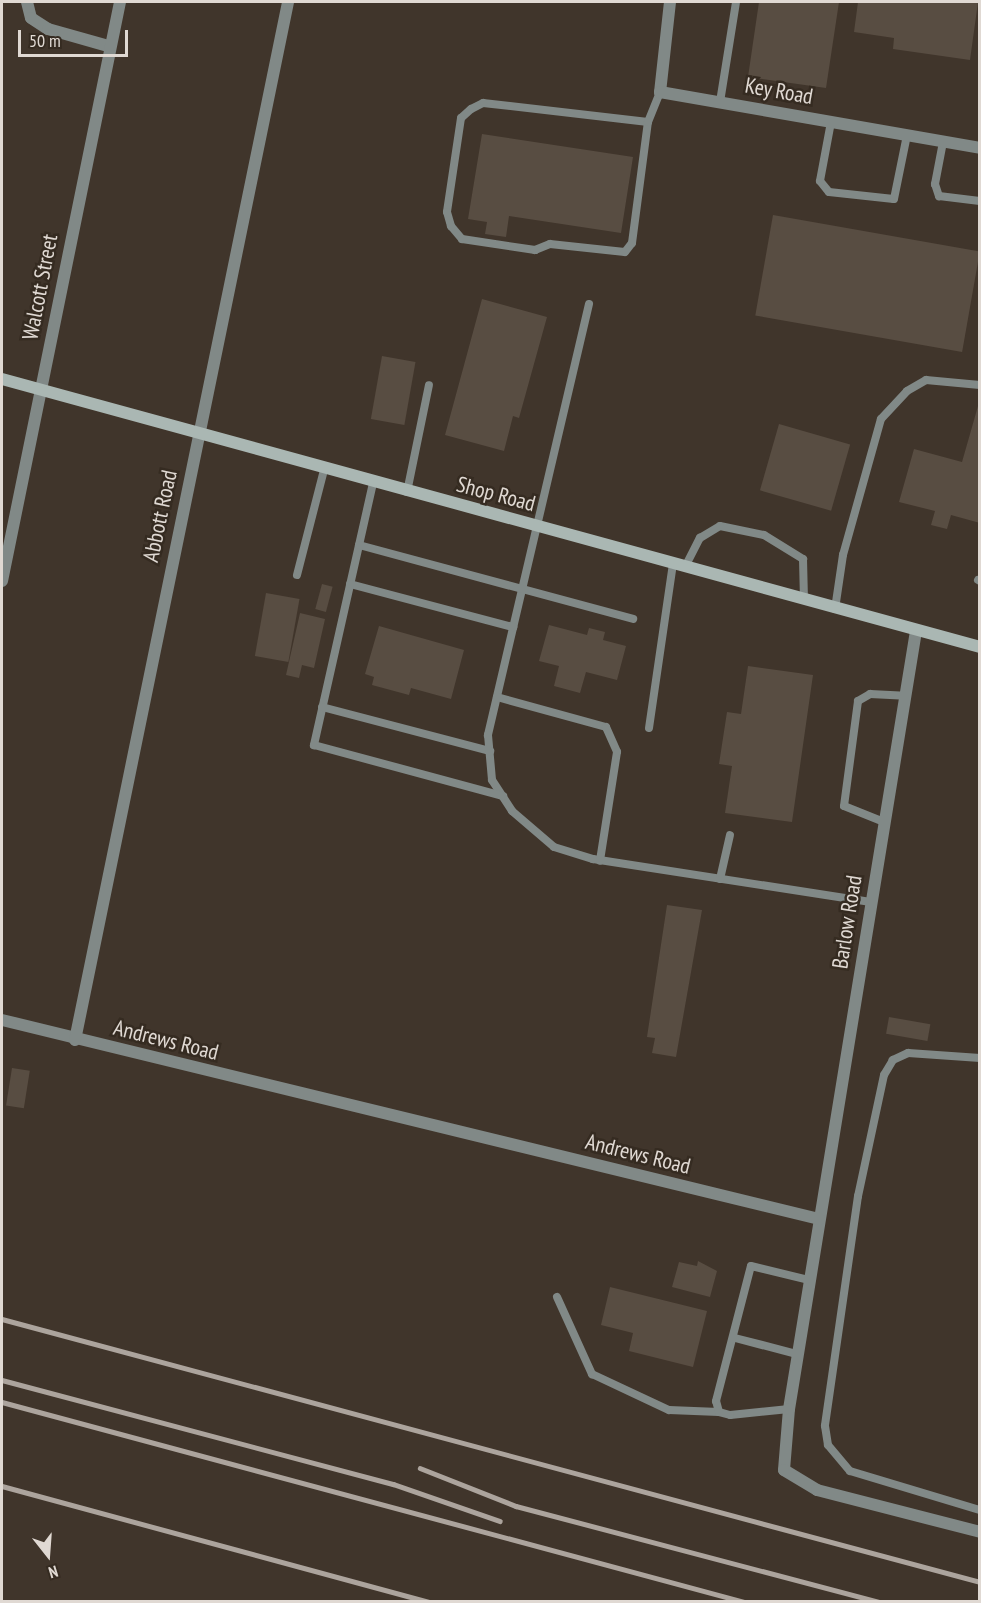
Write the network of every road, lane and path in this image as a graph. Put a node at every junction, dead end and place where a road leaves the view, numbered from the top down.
1 (27, 2) edge
2 (120, 2) edge
3 (288, 2) edge
4 (670, 2) edge
5 (736, 2) edge
6 (108, 46) junction
7 (660, 92) junction
8 (720, 102) junction
9 (648, 122) junction
10 (831, 122) junction
11 (907, 135) junction
12 (943, 142) junction
13 (980, 148) edge
14 (980, 201) edge
15 (589, 304) dead end
16 (2, 379) edge
17 (429, 385) dead end
18 (980, 385) edge
19 (41, 390) junction
20 (198, 436) junction
21 (324, 470) junction
22 (373, 483) junction
23 (407, 492) junction
24 (536, 526) junction
25 (359, 545) junction
26 (679, 566) junction
27 (297, 575) dead end
28 (2, 581) edge
29 (350, 584) junction
30 (522, 586) junction
31 (804, 600) junction
32 (835, 609) junction
33 (633, 619) dead end
34 (513, 627) junction
35 (916, 631) junction
36 (980, 647) edge
37 (905, 696) junction
38 (497, 697) junction
39 (322, 707) junction
40 (649, 728) dead end
41 (490, 751) junction
42 (503, 796) junction
43 (884, 822) junction
44 (730, 836) dead end
45 (600, 861) junction
46 (720, 879) junction
47 (871, 902) junction
48 (2, 1020) edge
49 (75, 1040) junction
50 (980, 1058) edge
51 (819, 1219) junction
52 (809, 1280) junction
53 (557, 1297) dead end
54 (735, 1338) junction
55 (797, 1354) junction
56 (789, 1409) junction
57 (719, 1412) junction
58 (980, 1510) edge
59 (980, 1532) edge

1 - 6 street
2 - 6 street, Walcott Street
3 - 20 street, Abbott Road
4 - 7 street
5 - 8 lane
6 - 19 street, Walcott Street
7 - 8 street, Key Road
7 - 9 lane
8 - 10 street, Key Road
9 - 9 lane
10 - 11 street, Key Road
10 - 11 lane
11 - 12 street, Key Road
12 - 13 street, Key Road
12 - 14 lane
15 - 24 lane
16 - 19 street, Shop Road
17 - 23 lane
18 - 32 lane
19 - 20 street, Shop Road
19 - 28 street, Walcott Street
20 - 21 street, Shop Road
20 - 49 street, Abbott Road
21 - 22 street, Shop Road
21 - 27 lane
22 - 23 street, Shop Road
22 - 25 lane
23 - 24 street, Shop Road
24 - 26 street, Shop Road
24 - 30 lane
25 - 29 lane
25 - 30 lane
26 - 31 street, Shop Road
26 - 31 lane
26 - 40 lane
29 - 34 lane
29 - 39 lane
30 - 33 lane
30 - 34 lane
31 - 32 street, Shop Road
32 - 35 street, Shop Road
34 - 38 lane
35 - 36 street, Shop Road
35 - 37 street, Barlow Road
37 - 43 street, Barlow Road
37 - 43 lane
38 - 41 lane
38 - 45 lane
39 - 41 lane
39 - 42 lane
41 - 42 lane
42 - 45 lane
43 - 47 street, Barlow Road
44 - 46 lane
45 - 46 lane
46 - 47 lane
47 - 51 street, Barlow Road
48 - 49 street, Andrews Road
49 - 51 street, Andrews Road
50 - 58 lane
51 - 52 street
52 - 54 lane
52 - 55 street
53 - 57 lane
54 - 55 lane
54 - 57 lane
55 - 56 street
56 - 57 lane
56 - 59 street

